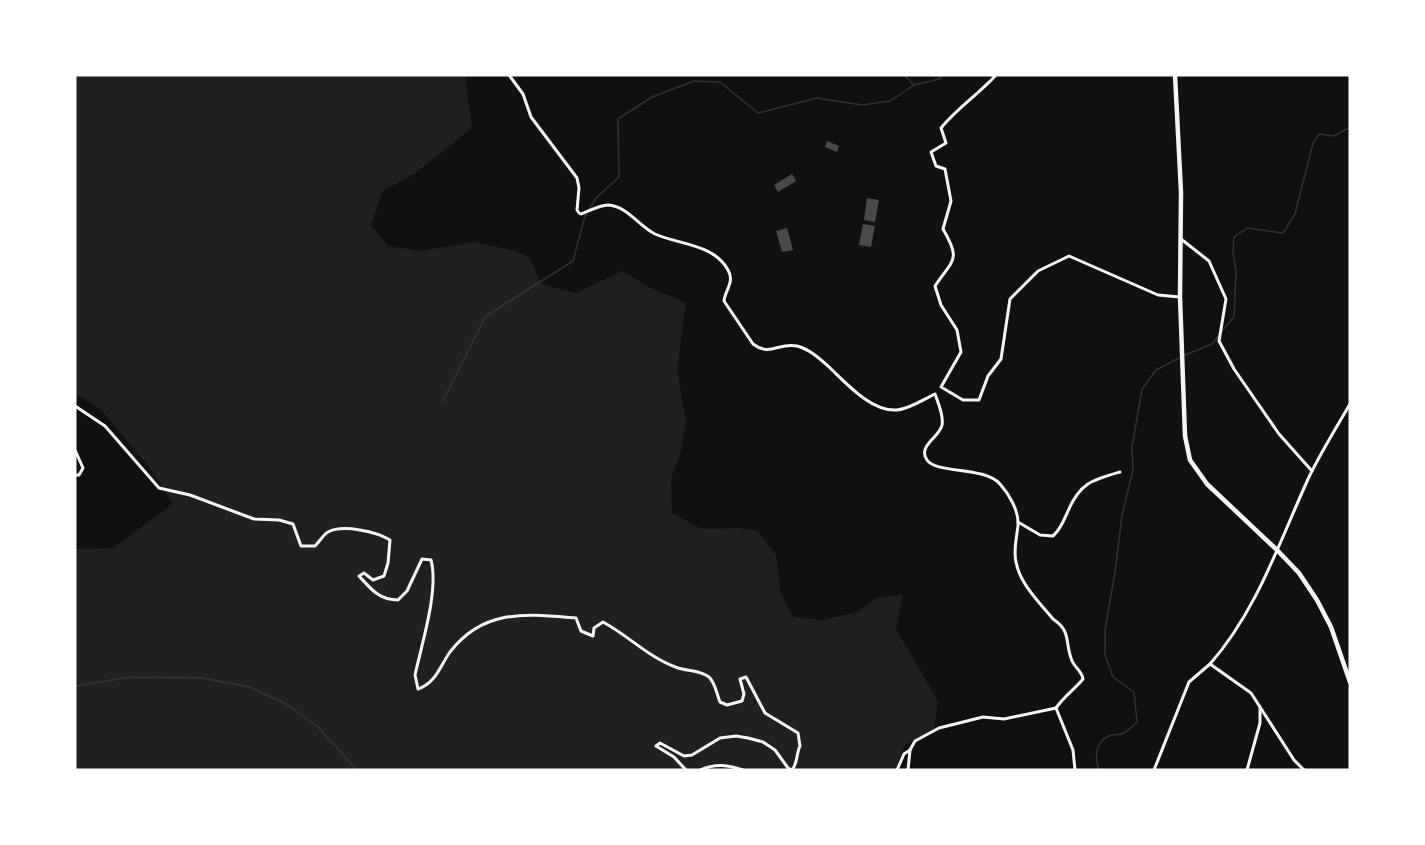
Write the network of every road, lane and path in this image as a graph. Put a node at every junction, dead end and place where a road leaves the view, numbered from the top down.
1 (509, 75) edge
2 (996, 75) edge
3 (1175, 75) edge
4 (1181, 238) junction
5 (1180, 297) junction
6 (941, 387) junction
7 (935, 394) junction
8 (1350, 404) edge
9 (75, 406) edge
10 (75, 450) edge
11 (1312, 471) junction
12 (1120, 472) dead end
13 (75, 475) edge
14 (1018, 522) junction
15 (1277, 550) junction
16 (1210, 664) junction
17 (1350, 682) edge
18 (1260, 706) junction
19 (1056, 708) junction
20 (910, 750) junction
21 (686, 770) edge
22 (700, 770) edge
23 (744, 770) edge
24 (897, 770) edge
25 (908, 770) edge
26 (1075, 770) edge
27 (1154, 770) edge
28 (1247, 770) edge
29 (1304, 770) edge

1 - 7 street
2 - 6 street
3 - 4 highway
4 - 5 highway
4 - 11 street
5 - 6 street
5 - 15 highway
6 - 7 street
7 - 14 street
8 - 11 street
9 - 21 street
10 - 13 street
11 - 15 street
12 - 14 street
14 - 19 street
15 - 16 street
15 - 17 highway
16 - 18 street
16 - 27 street
18 - 28 street
18 - 29 street
19 - 20 street
19 - 26 street
20 - 24 street
20 - 25 street
22 - 23 street

